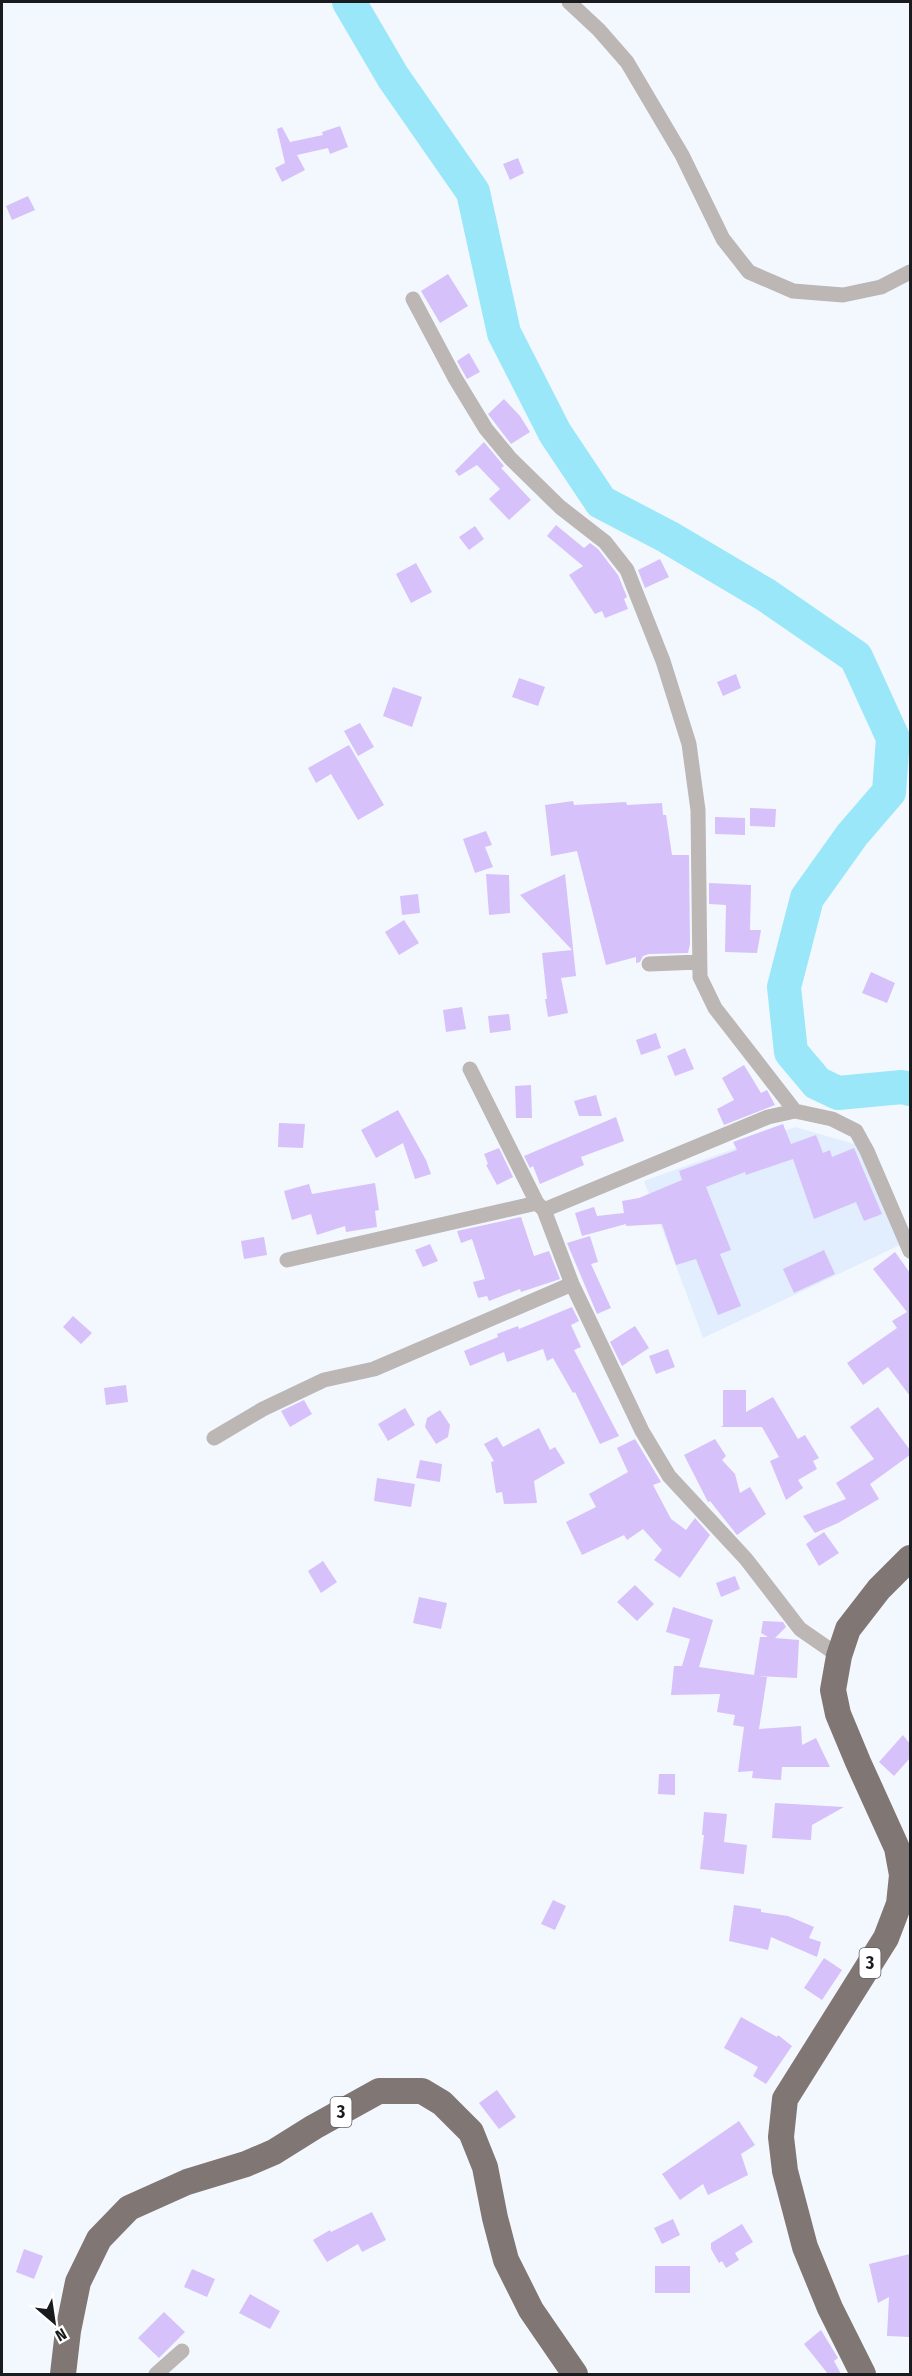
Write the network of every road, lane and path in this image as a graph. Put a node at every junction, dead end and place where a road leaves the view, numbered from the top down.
1 (569, 2) edge
2 (910, 272) edge
3 (413, 299) dead end
4 (699, 962) junction
5 (648, 964) dead end
6 (470, 1069) dead end
7 (795, 1111) junction
8 (540, 1207) junction
9 (910, 1251) edge
10 (287, 1260) dead end
11 (572, 1284) junction
12 (214, 1438) dead end
13 (910, 1558) edge
14 (839, 1656) junction
15 (182, 2351) dead end
16 (63, 2374) edge
17 (156, 2374) edge
18 (575, 2374) edge
19 (862, 2374) edge

1 - 2 street
3 - 4 street
4 - 5 street
4 - 7 street
6 - 8 street
7 - 8 street
7 - 9 street
8 - 10 street
8 - 11 street
11 - 12 street
11 - 14 street
13 - 14 highway, 3
14 - 19 highway, 3
15 - 17 street
16 - 18 highway, 3

